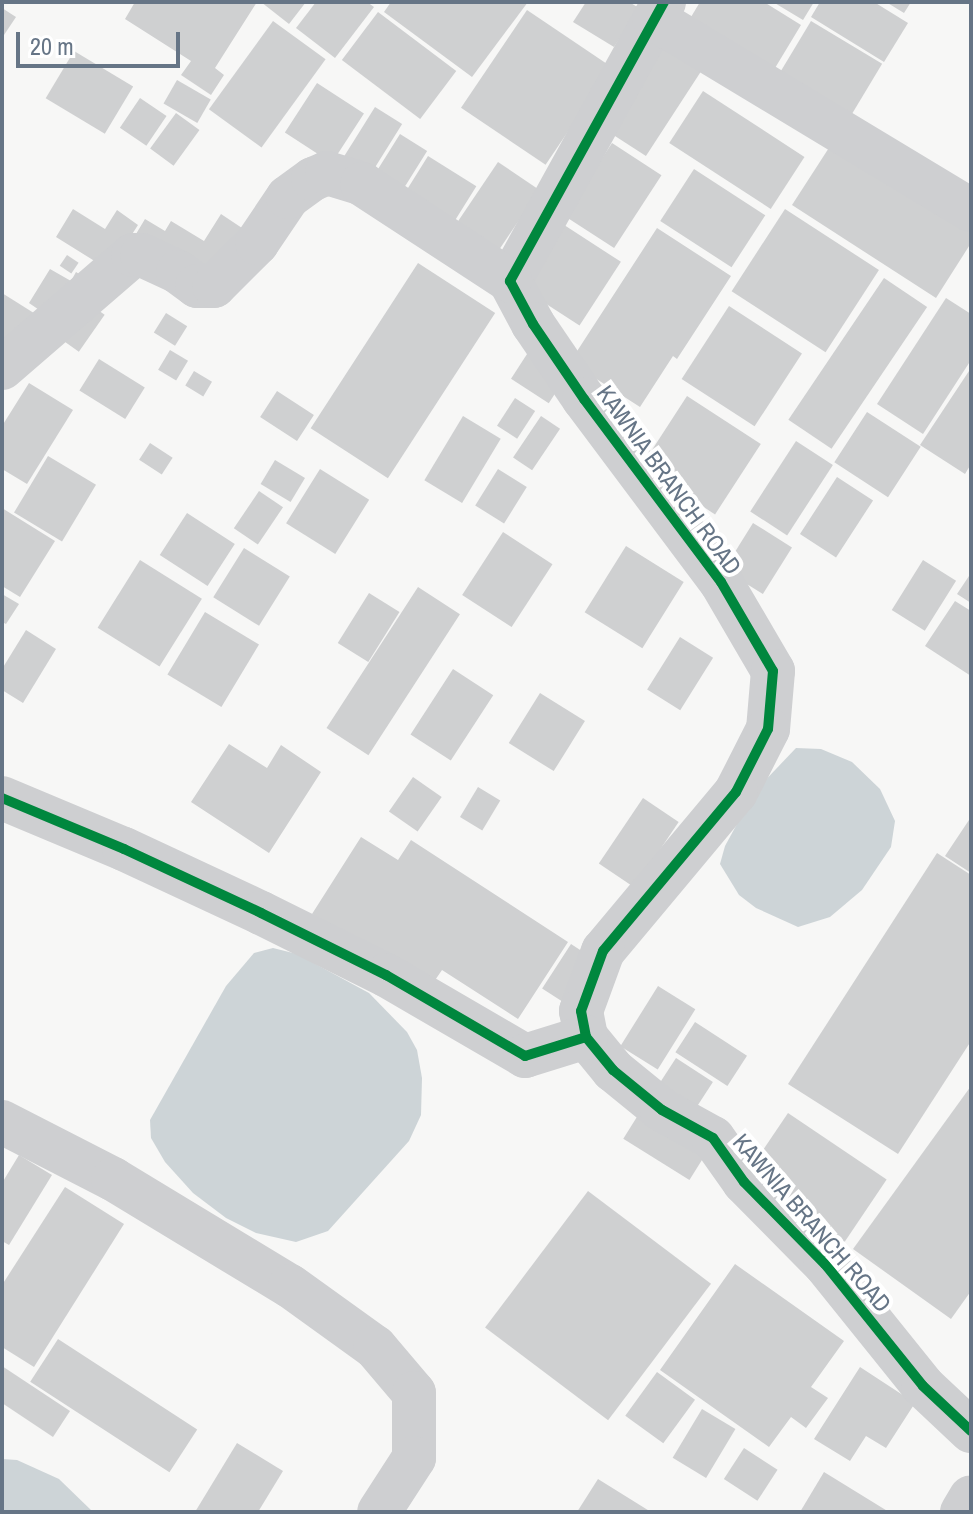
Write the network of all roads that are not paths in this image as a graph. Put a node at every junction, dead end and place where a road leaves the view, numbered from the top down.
1 (659, 11) edge
2 (971, 210) edge
3 (510, 281) junction
4 (2, 368) edge
5 (2, 798) edge
6 (586, 1037) junction
7 (2, 1122) edge
8 (971, 1431) edge
9 (971, 1497) edge
10 (379, 1512) edge
11 (962, 1512) edge

1 - 2 street
1 - 3 street
3 - 4 street
3 - 6 street, KAWNIA BRANCH ROAD
5 - 6 street
6 - 8 street, KAWNIA BRANCH ROAD
7 - 10 street
9 - 11 street

